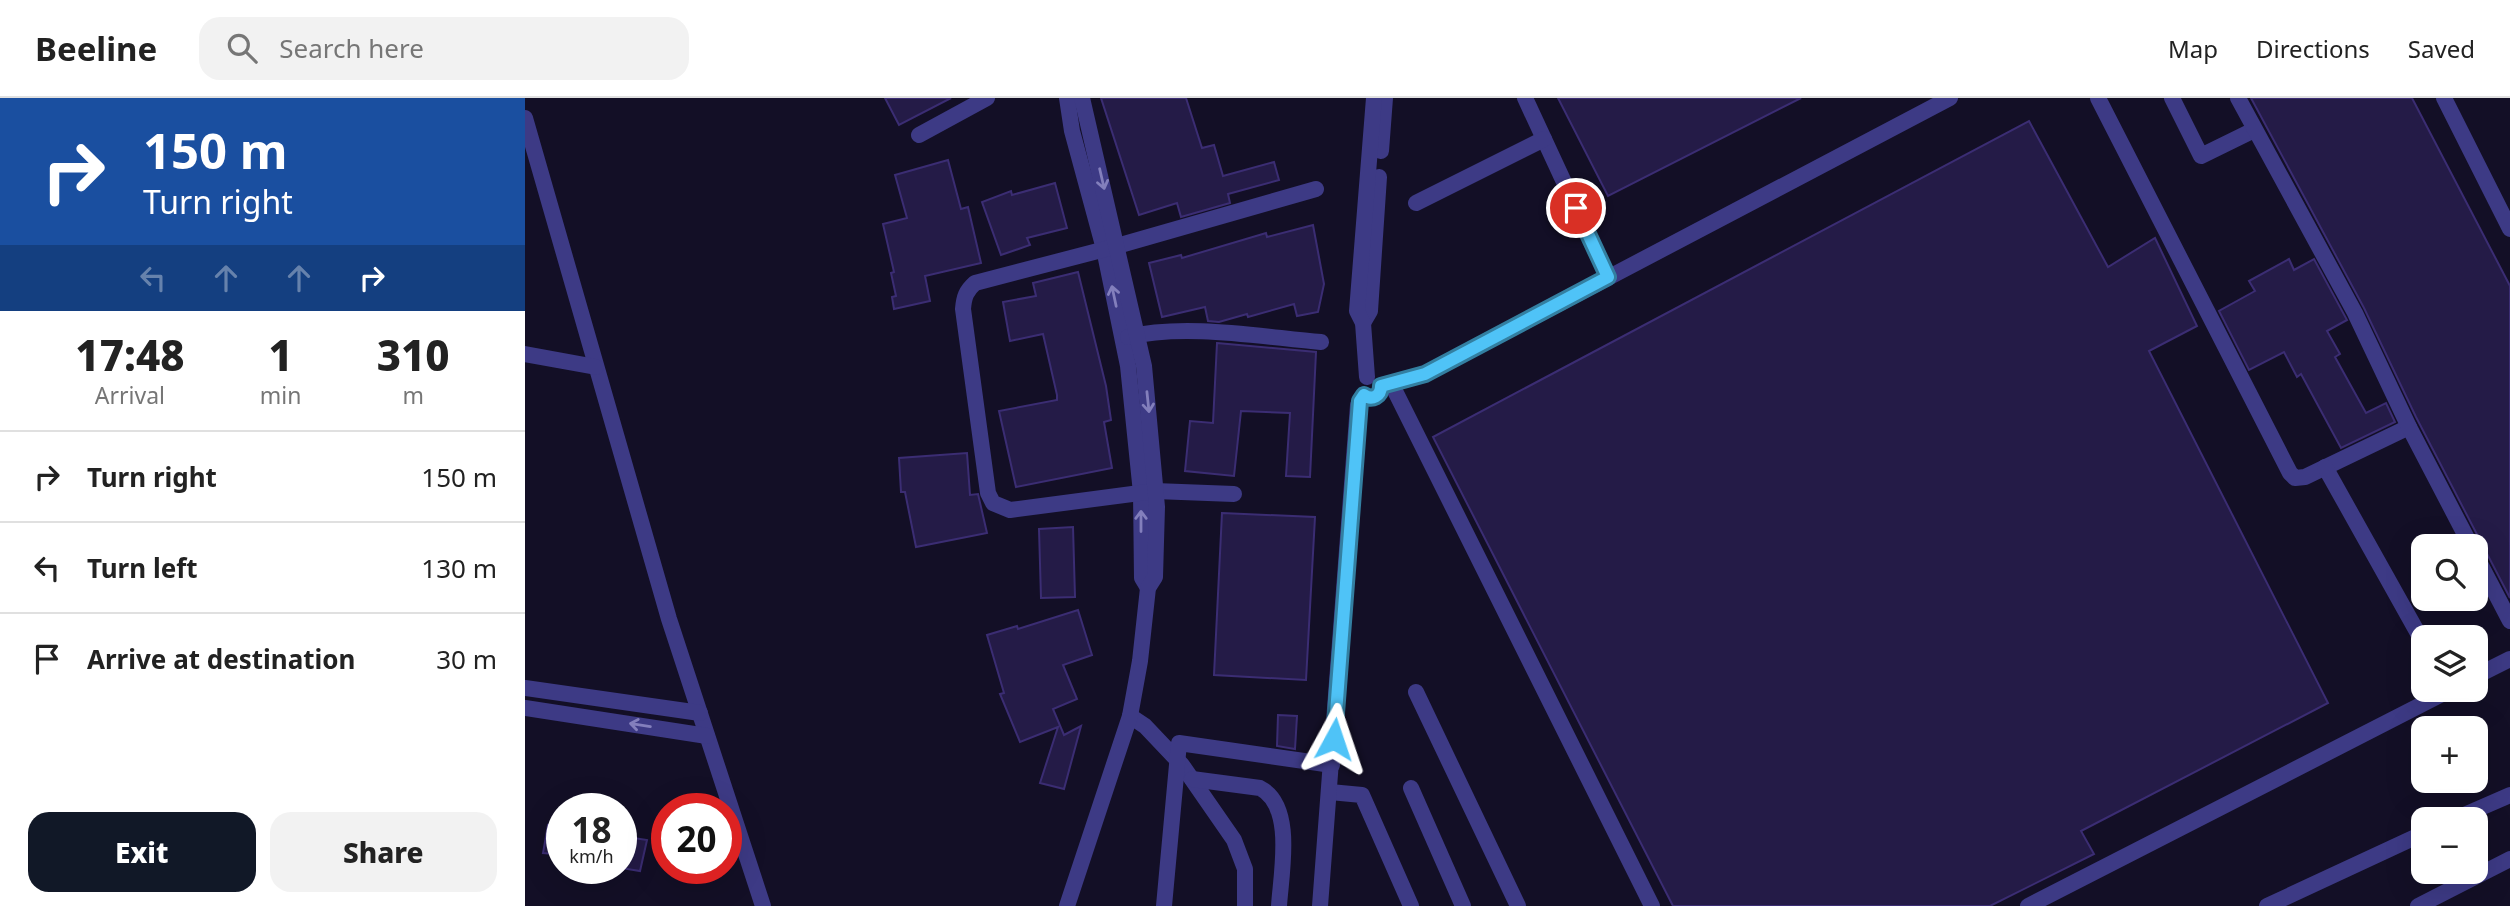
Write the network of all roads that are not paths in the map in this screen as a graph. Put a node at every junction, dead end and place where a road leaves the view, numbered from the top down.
1 (987, 98) edge
2 (1067, 98) edge
3 (1082, 98) edge
4 (1374, 98) edge
5 (1385, 98) edge
6 (1525, 98) edge
7 (1950, 98) edge
8 (2098, 98) edge
9 (2172, 98) edge
10 (2238, 98) edge
11 (2444, 98) edge
12 (525, 118) edge
13 (2254, 130) junction
14 (919, 135) dead end
15 (1544, 139) junction
16 (1316, 189) dead end
17 (1416, 203) dead end
18 (2510, 229) edge
19 (1110, 248) junction
20 (1608, 277) junction
21 (1363, 323) junction
22 (1130, 336) junction
23 (1321, 342) dead end
24 (525, 354) edge
25 (596, 367) junction
26 (1367, 377) junction
27 (1386, 385) junction
28 (1364, 395) junction
29 (2409, 427) junction
30 (2325, 467) junction
31 (1148, 492) junction
32 (1234, 494) dead end
33 (2465, 534) edge
34 (2488, 579) edge
35 (2510, 621) edge
36 (2413, 625) edge
37 (2510, 659) edge
38 (2488, 670) edge
39 (525, 688) edge
40 (1416, 692) dead end
41 (2426, 702) edge
42 (525, 708) edge
43 (700, 713) junction
44 (1130, 716) junction
45 (707, 736) junction
46 (1177, 760) junction
47 (1332, 765) junction
48 (1192, 779) junction
49 (1411, 788) dead end
50 (1329, 792) junction
51 (2510, 795) edge
52 (2482, 807) edge
53 (2411, 839) edge
54 (2510, 859) edge
55 (763, 906) edge
56 (1067, 906) edge
57 (1164, 906) edge
58 (1245, 906) edge
59 (1279, 906) edge
60 (1321, 906) edge
61 (1411, 906) edge
62 (1464, 906) edge
63 (1518, 906) edge
64 (1652, 906) edge
65 (2028, 906) edge
66 (2267, 906) edge
67 (2418, 906) edge

1 - 14 street
2 - 19 street
3 -> 19 street
4 - 21 street
5 - 21 street
6 - 15 street
7 - 20 street
8 - 30 street
9 - 13 street
10 - 13 street
11 - 18 street
12 - 25 street
13 - 29 street
15 - 17 street
15 - 20 street
16 - 19 street
19 - 22 street
19 - 31 street
20 - 27 street
21 - 26 street
22 - 23 street
22 - 31 street
24 - 25 street
25 - 43 street
26 - 27 street
26 - 28 street
27 - 28 street
27 - 64 street
28 - 47 street
29 - 30 street
29 - 33 street
30 - 36 street
31 - 32 street
31 - 44 street
34 - 35 street
37 - 38 street
39 - 43 street
40 - 63 street
41 - 65 street
45 -> 42 street
43 - 45 street
44 - 46 street
44 - 56 street
45 - 55 street
46 - 47 street
46 - 48 street
46 - 57 street
47 - 50 street
48 - 58 street
48 - 59 street
49 - 62 street
50 - 60 street
50 - 61 street
51 - 52 street
53 - 66 street
54 - 67 street

